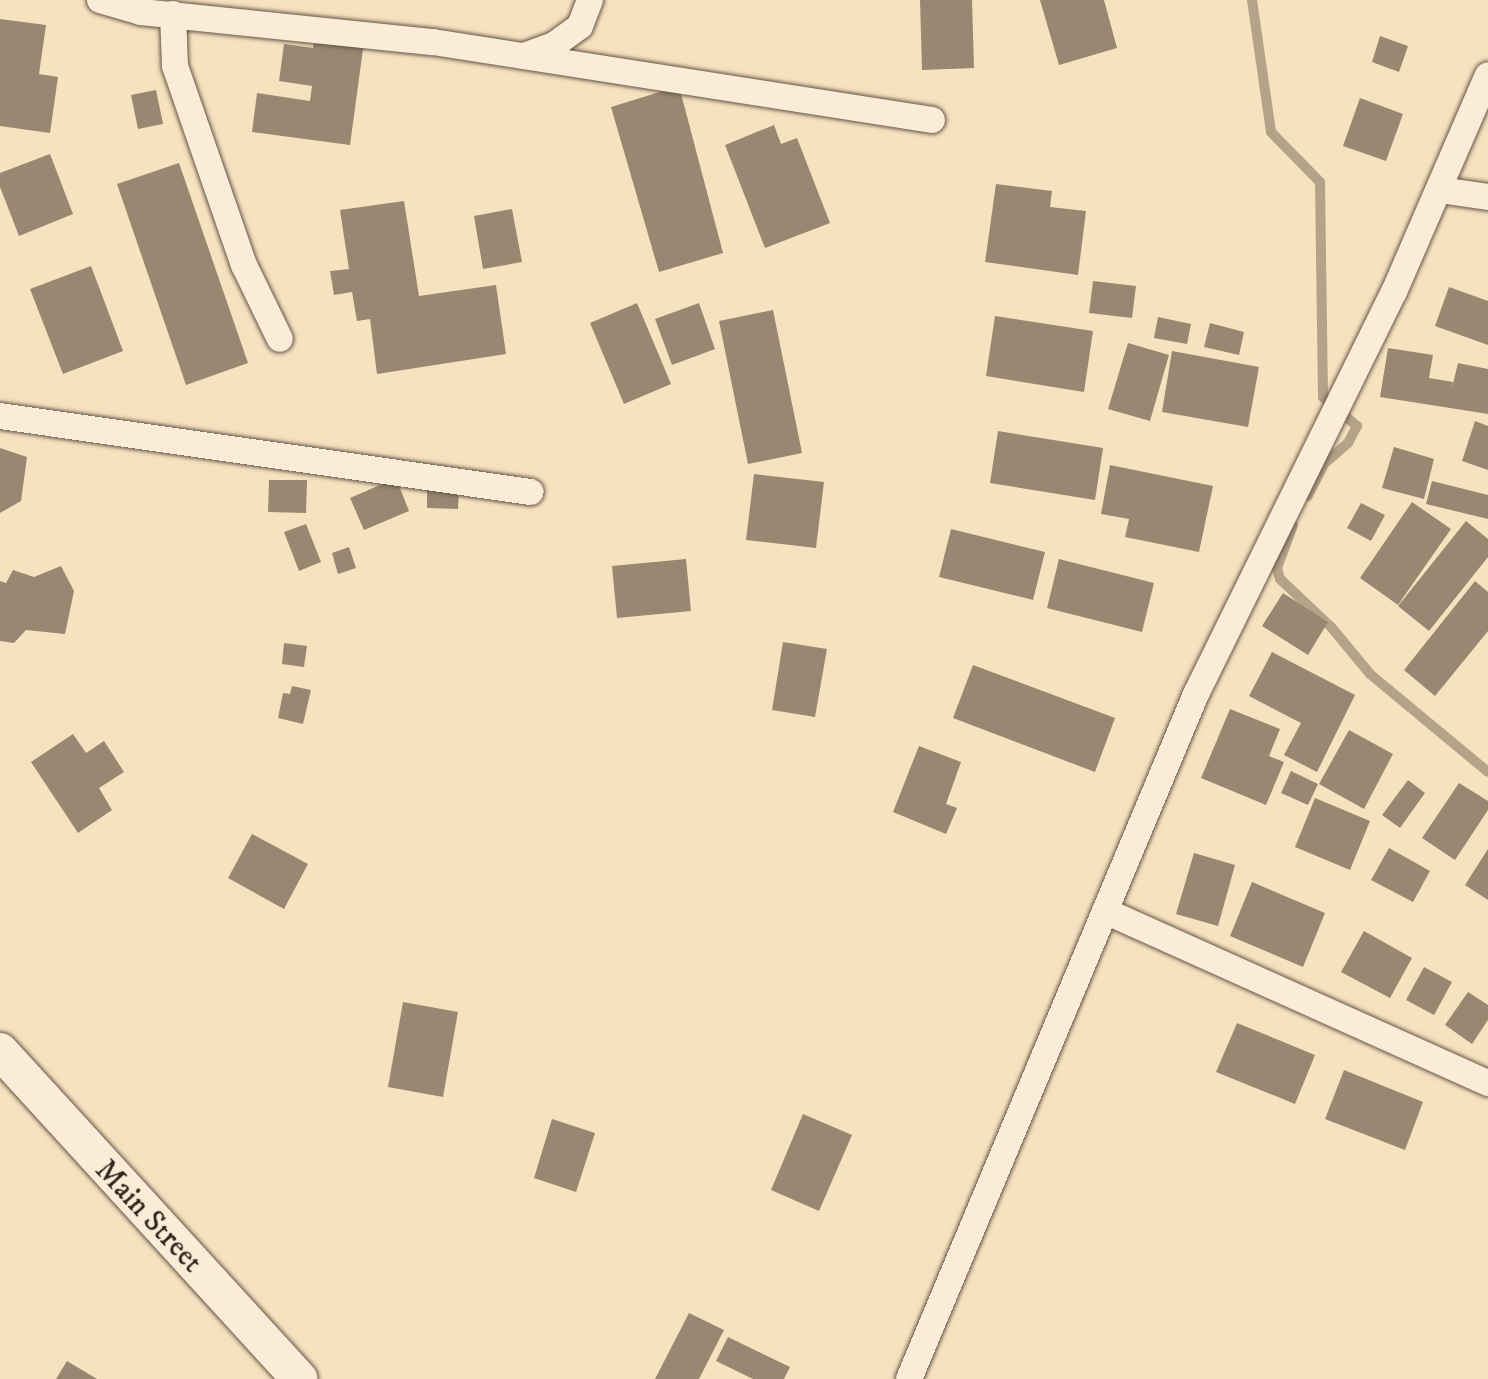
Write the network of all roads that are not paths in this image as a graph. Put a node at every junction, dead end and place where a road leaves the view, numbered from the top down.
1 (100, 0) edge
2 (590, 0) edge
3 (173, 14) junction
4 (521, 57) junction
5 (1488, 75) edge
6 (932, 120) dead end
7 (1440, 190) junction
8 (1488, 197) edge
9 (280, 339) dead end
10 (0, 416) edge
11 (531, 492) dead end
12 (1105, 911) junction
13 (0, 1051) edge
14 (1488, 1083) edge
15 (299, 1379) edge
16 (909, 1379) edge

1 - 3 street
2 - 4 street
3 - 4 street
3 - 9 street
4 - 6 street
5 - 7 street
7 - 8 street
7 - 12 street
10 - 11 street
12 - 14 street
12 - 16 street
13 - 15 main road, Main Street

